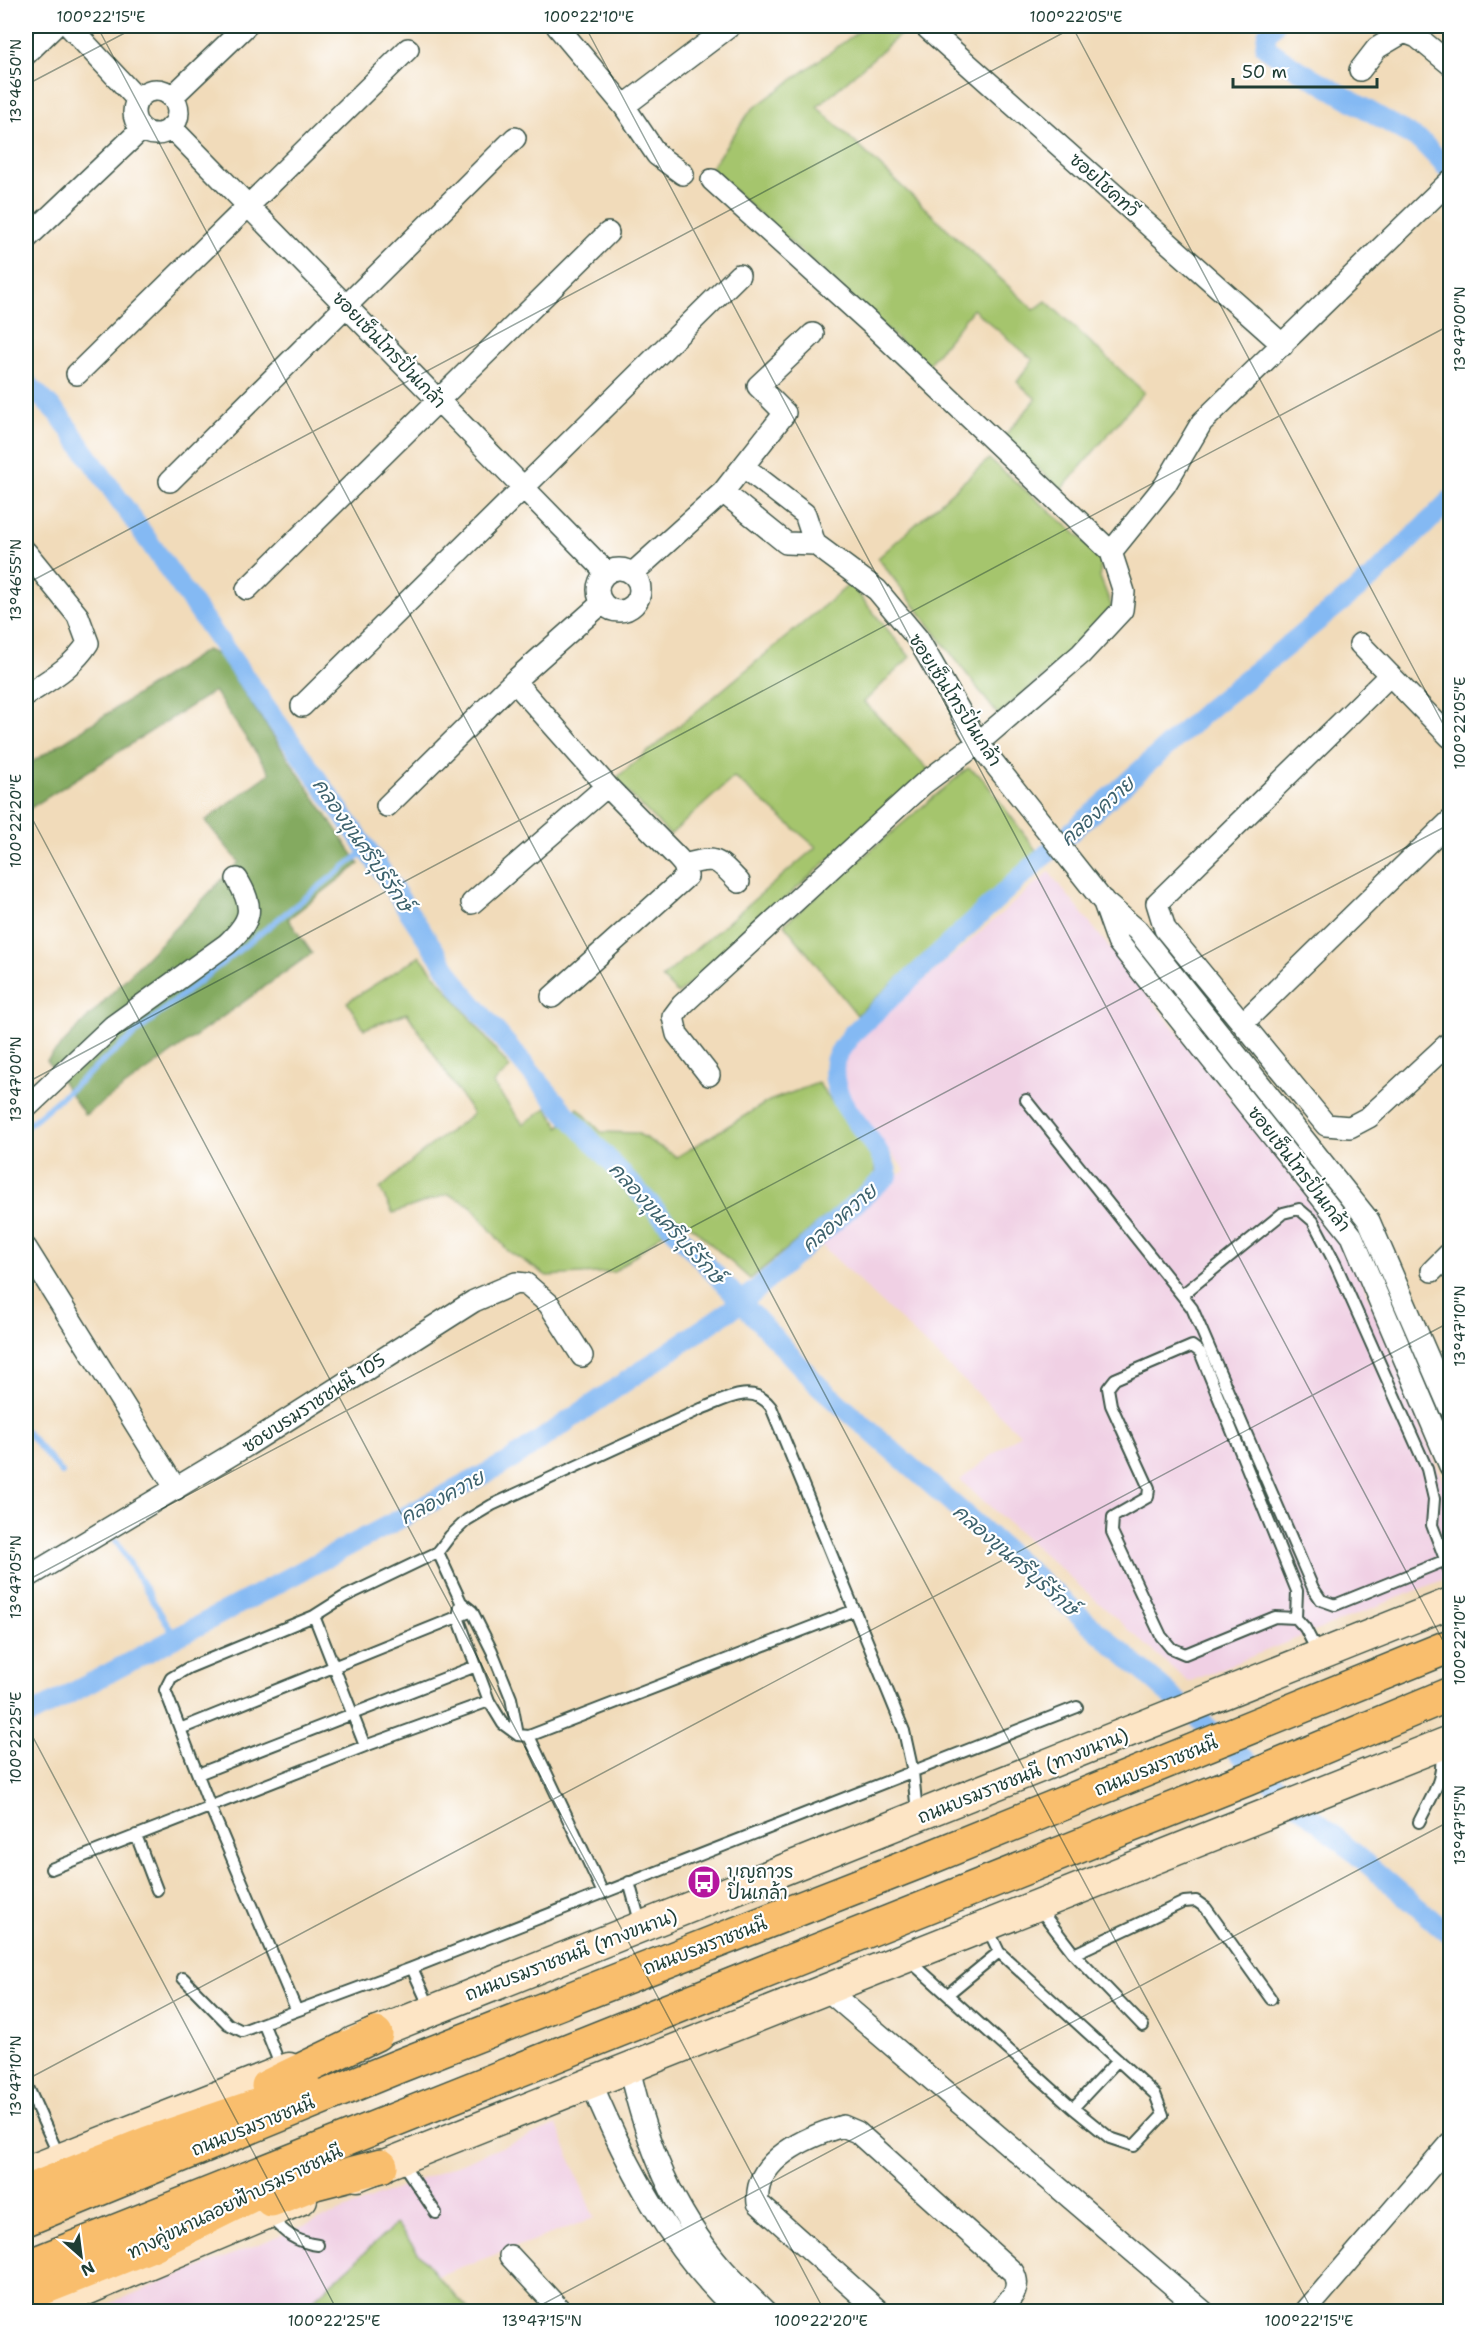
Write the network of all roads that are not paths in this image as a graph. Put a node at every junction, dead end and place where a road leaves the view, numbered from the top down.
1 (55, 26) edge
2 (69, 26) edge
3 (246, 26) edge
4 (556, 26) edge
5 (730, 26) edge
6 (925, 26) edge
7 (408, 49) dead end
8 (26, 54) edge
9 (1450, 64) edge
10 (1360, 70) dead end
11 (172, 97) junction
12 (138, 100) junction
13 (624, 106) junction
14 (171, 127) junction
15 (142, 129) junction
16 (515, 138) dead end
17 (683, 174) dead end
18 (712, 180) dead end
19 (1448, 183) edge
20 (249, 205) junction
21 (608, 233) dead end
22 (26, 239) edge
23 (739, 275) dead end
24 (346, 305) junction
25 (813, 334) dead end
26 (1283, 345) junction
27 (77, 374) dead end
28 (439, 400) junction
29 (744, 467) junction
30 (170, 481) dead end
31 (524, 488) junction
32 (723, 492) junction
33 (815, 544) junction
34 (26, 552) edge
35 (1111, 552) junction
36 (607, 573) junction
37 (633, 573) junction
38 (247, 589) dead end
39 (602, 603) junction
40 (1360, 645) dead end
41 (1389, 675) junction
42 (514, 681) junction
43 (26, 695) edge
44 (302, 706) dead end
45 (1450, 737) edge
46 (978, 743) junction
47 (608, 786) junction
48 (387, 806) dead end
49 (1450, 821) edge
50 (684, 865) junction
51 (237, 879) dead end
52 (739, 882) dead end
53 (1102, 900) junction
54 (472, 903) dead end
55 (552, 997) dead end
56 (1243, 1023) junction
57 (1450, 1042) edge
58 (709, 1075) dead end
59 (1026, 1100) dead end
60 (26, 1108) edge
61 (26, 1248) edge
62 (1450, 1254) edge
63 (1432, 1271) dead end
64 (1182, 1295) junction
65 (582, 1356) dead end
66 (1450, 1408) edge
67 (1450, 1466) edge
68 (176, 1489) junction
69 (438, 1552) junction
70 (1446, 1560) junction
71 (1450, 1572) edge
72 (26, 1578) edge
73 (461, 1602) junction
74 (1450, 1603) edge
75 (855, 1610) junction
76 (472, 1611) junction
77 (314, 1616) junction
78 (458, 1617) junction
79 (1296, 1618) junction
80 (1450, 1646) edge
81 (1320, 1656) junction
82 (476, 1666) junction
83 (334, 1668) junction
84 (1450, 1694) edge
85 (489, 1701) junction
86 (1077, 1707) dead end
87 (352, 1714) junction
88 (180, 1729) junction
89 (524, 1736) junction
90 (1445, 1743) edge
91 (365, 1746) junction
92 (913, 1772) junction
93 (198, 1774) junction
94 (210, 1806) junction
95 (917, 1818) junction
96 (1419, 1822) dead end
97 (136, 1835) junction
98 (51, 1869) dead end
99 (629, 1882) junction
100 (157, 1890) dead end
101 (603, 1893) junction
102 (1038, 1906) junction
103 (642, 1928) junction
104 (993, 1940) junction
105 (1074, 1954) junction
106 (907, 1958) junction
107 (412, 1968) junction
108 (183, 1978) dead end
109 (826, 1989) junction
110 (948, 1994) junction
111 (1271, 1999) dead end
112 (296, 2009) junction
113 (431, 2010) junction
114 (264, 2025) junction
115 (1143, 2026) dead end
116 (376, 2034) junction
117 (1118, 2060) junction
118 (399, 2066) junction
119 (628, 2068) junction
120 (282, 2070) junction
121 (591, 2082) junction
122 (26, 2083) edge
123 (1073, 2108) junction
124 (407, 2114) junction
125 (646, 2135) junction
126 (150, 2142) junction
127 (1450, 2144) edge
128 (618, 2146) junction
129 (60, 2158) junction
130 (390, 2162) junction
131 (26, 2172) edge
132 (26, 2192) edge
133 (436, 2213) dead end
134 (267, 2214) junction
135 (26, 2219) edge
136 (152, 2245) junction
137 (318, 2245) dead end
138 (510, 2256) dead end
139 (26, 2267) edge
140 (26, 2295) edge
141 (34, 2312) edge
142 (562, 2312) edge
143 (738, 2312) edge
144 (766, 2312) edge
145 (880, 2312) edge
146 (999, 2312) edge
147 (1204, 2312) edge
148 (1305, 2312) edge

1 - 8 street
2 - 12 street
3 - 11 street
4 - 13 street
5 - 13 street
6 - 26 street, ซอยโชคทวี
7 - 20 street
9 - 10 street
11 - 12 street
11 - 14 street
12 - 15 street
13 - 17 street
14 - 15 street
14 - 20 street, ซอยเซ็นโทรปิ่นเกล้า
15 - 22 street
16 - 24 street
18 - 35 street
19 - 26 street
20 - 24 street, ซอยเซ็นโทรปิ่นเกล้า
20 - 27 street
21 - 28 street
23 - 31 street
24 - 28 street, ซอยเซ็นโทรปิ่นเกล้า
24 - 30 street
25 - 29 street
26 - 35 street
28 - 31 street, ซอยเซ็นโทรปิ่นเกล้า
28 - 38 street
29 - 32 street
29 - 33 street
31 - 36 street, ซอยเซ็นโทรปิ่นเกล้า
31 - 44 street
32 - 33 street
32 - 37 street
33 - 46 street, ซอยเซ็นโทรปิ่นเกล้า
34 - 43 street
35 - 46 street
36 - 37 street
36 - 39 street
37 - 39 street
39 - 42 street
40 - 41 street
41 - 45 street
41 - 56 street
42 - 47 street
42 - 48 street
46 - 53 street, ซอยเซ็นโทรปิ่นเกล้า
46 - 58 street
47 - 50 street
47 - 54 street
49 - 56 street
50 - 52 street
50 - 55 street
51 - 60 street
53 - 66 street, ซอยเซ็นโทรปิ่นเกล้า
53 - 67 street, ซอยเซ็นโทรปิ่นเกล้า
56 - 57 street
59 - 64 lane
61 - 68 street
62 - 63 street
64 - 70 lane
64 - 70 lane
65 - 68 street, ซอยบรมราชชนนี 105
68 - 72 street, ซอยบรมราชชนนี 105
69 - 73 lane
69 - 75 lane
69 - 77 lane
70 - 71 lane
73 - 76 lane
73 - 78 lane
74 - 81 main road, ถนนบรมราชชนนี (ทางขนาน)
75 - 89 lane
75 - 92 lane
76 - 78 lane
76 - 89 lane
77 - 83 lane
77 - 88 lane
78 - 82 lane
78 - 83 lane
79 - 79 lane
79 - 81 lane
80 - 118 main road, ถนนบรมราชชนนี
81 - 95 main road, ถนนบรมราชชนนี (ทางขนาน)
82 - 85 lane
82 - 87 lane
83 - 87 lane
83 - 88 lane
84 - 124 main road
85 - 89 lane
85 - 91 lane
86 - 92 lane
87 - 91 lane
87 - 93 lane
88 - 93 lane
89 - 101 lane
90 - 96 lane
90 - 102 main road
91 - 94 lane
92 - 95 lane
92 - 99 lane
93 - 94 lane
94 - 97 lane
94 - 112 lane
95 - 103 main road, ถนนบรมราชชนนี (ทางขนาน)
97 - 98 lane
97 - 100 lane
99 - 101 lane
99 - 103 lane
101 - 107 lane
102 - 104 main road
102 - 105 lane
103 - 113 main road, ถนนบรมราชชนนี (ทางขนาน)
104 - 106 main road
104 - 110 lane
104 - 117 lane
105 - 111 lane
105 - 115 lane
106 - 109 main road
106 - 110 lane
107 - 112 lane
107 - 113 lane
108 - 114 lane
109 - 119 main road
109 - 147 street
110 - 123 lane
112 - 114 lane
113 - 116 main road, ถนนบรมราชชนนี (ทางขนาน)
114 - 120 lane
116 - 120 main road, ถนนบรมราชชนนี (ทางขนาน)
116 - 126 main road
117 - 123 lane
117 - 123 lane
118 - 126 main road
118 - 135 main road, ถนนบรมราชชนนี
119 - 121 main road
119 - 125 street
120 - 129 main road, ถนนบรมราชชนนี (ทางขนาน)
121 - 128 street
121 - 130 main road
122 - 129 lane
124 - 136 main road, ทางคู่ขนานลอยฟ้าบรมราชชนนี
124 - 139 main road
125 - 128 street
125 - 144 street
126 - 132 main road
127 - 148 street
128 - 143 street
129 - 131 main road, ถนนบรมราชชนนี (ทางขนาน)
130 - 133 lane
130 - 134 main road
130 - 136 main road
134 - 137 lane
134 - 141 main road
136 - 140 main road, ทางคู่ขนานลอยฟ้าบรมราชชนนี
138 - 142 street
145 - 146 street

